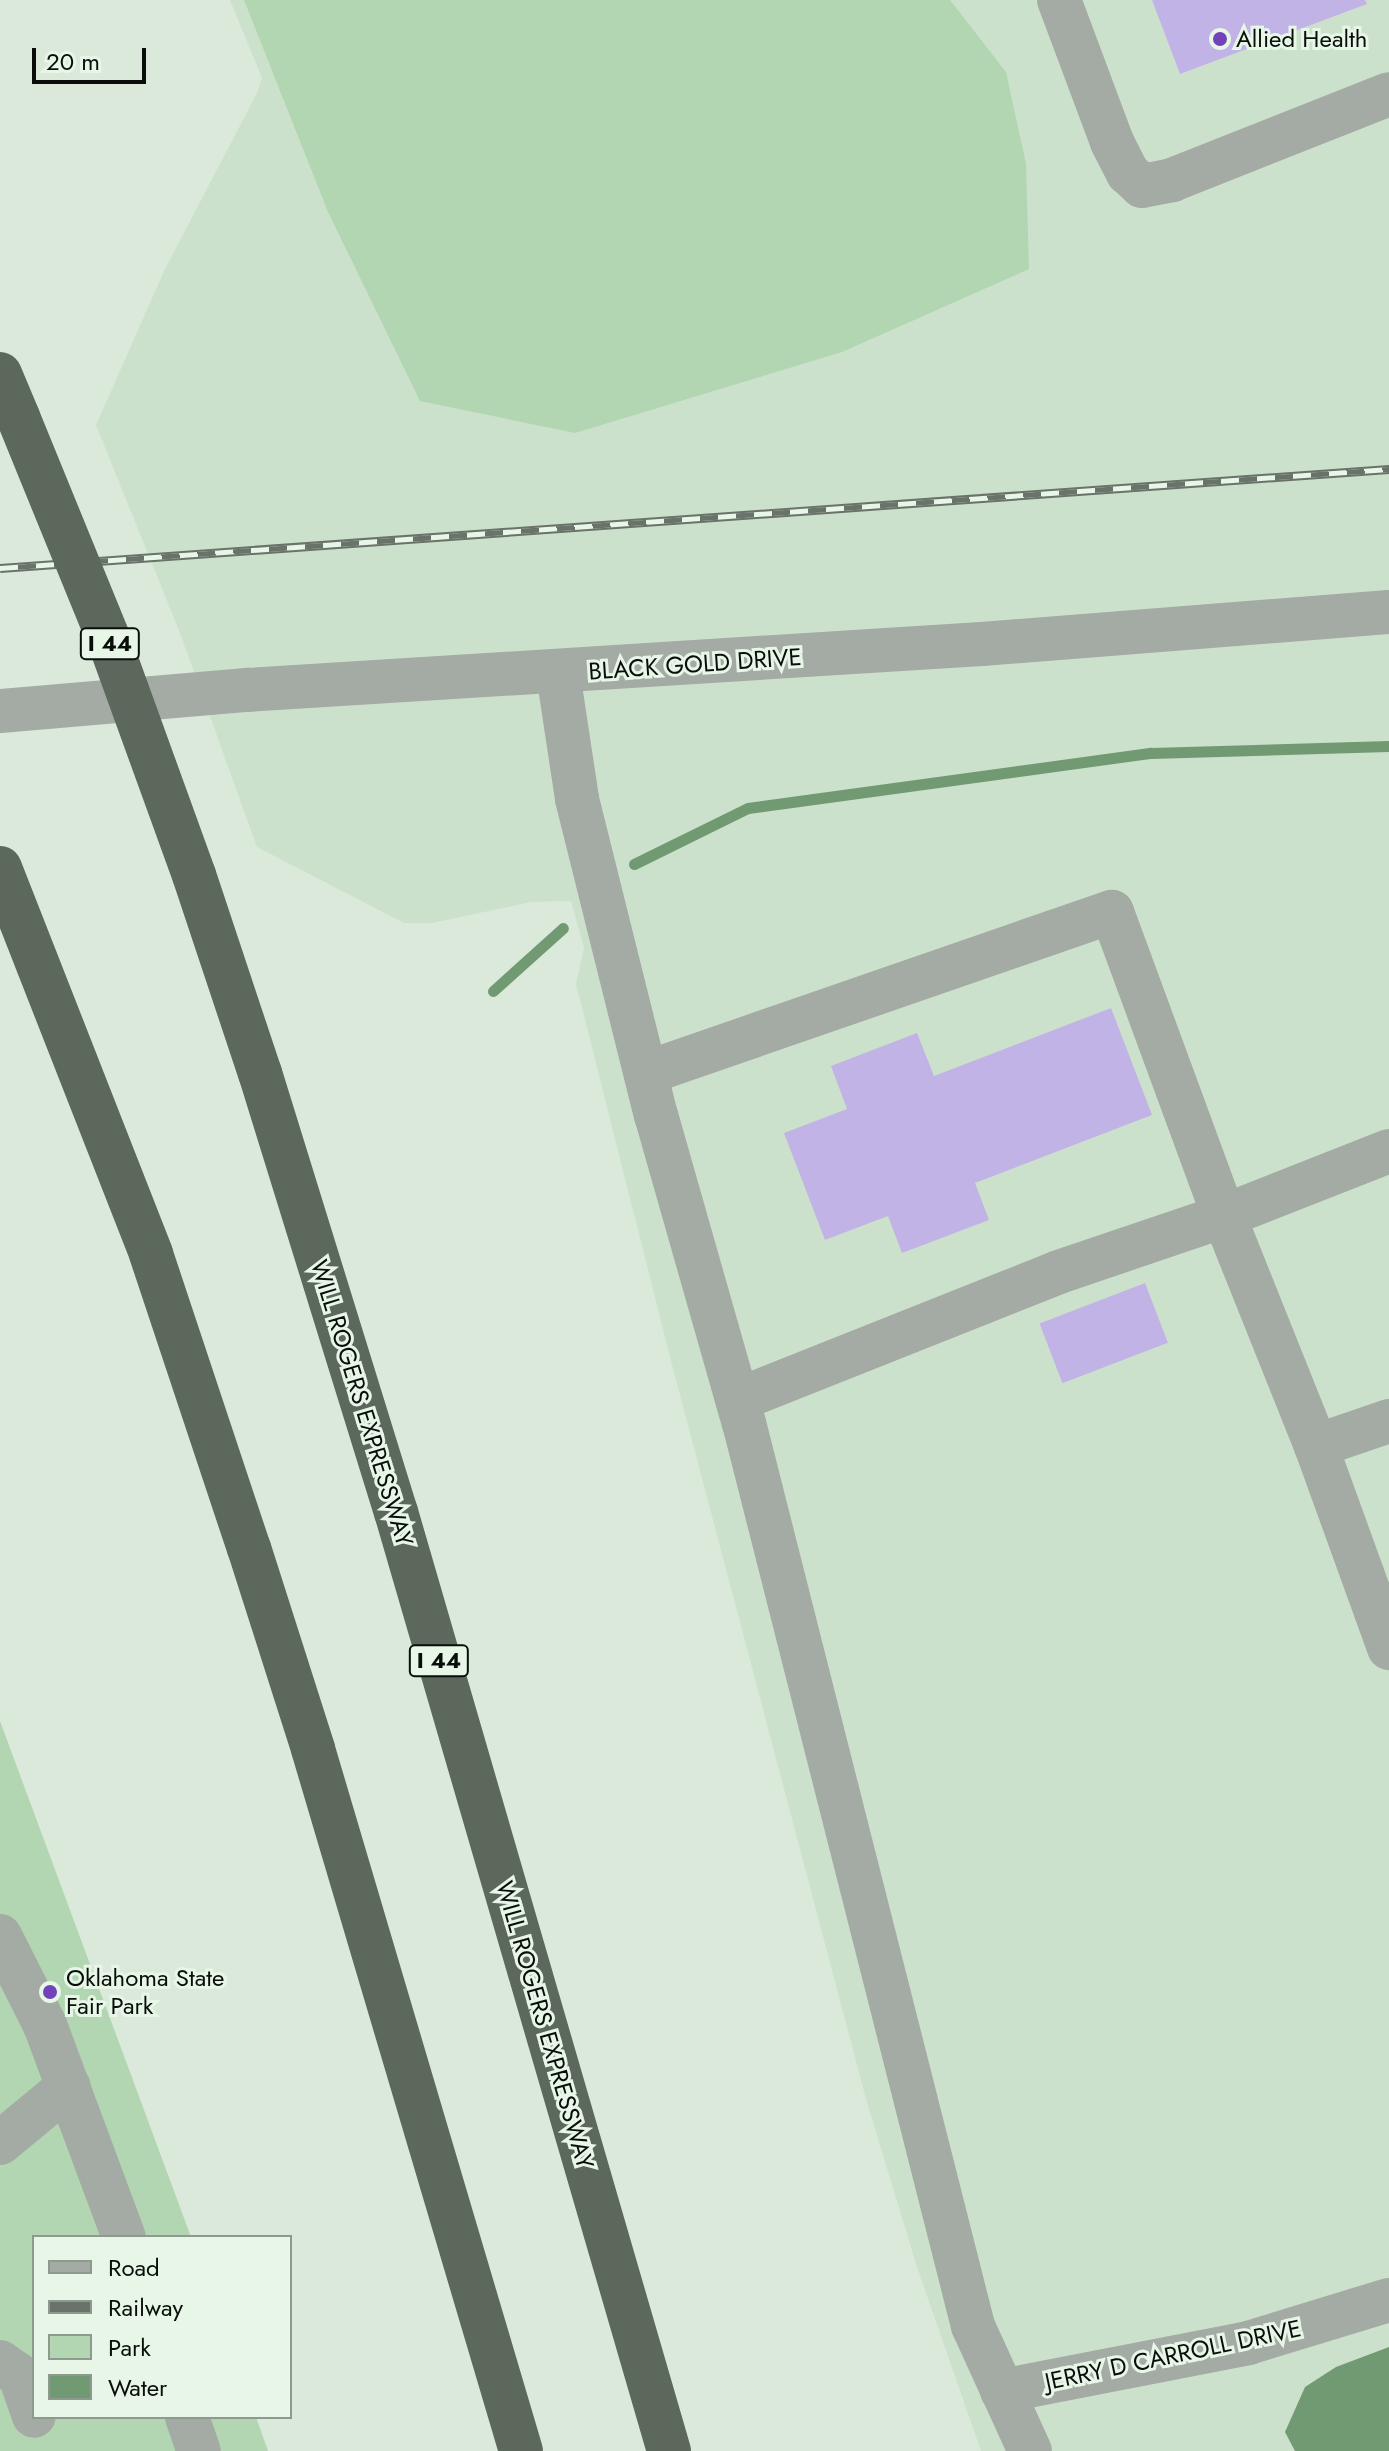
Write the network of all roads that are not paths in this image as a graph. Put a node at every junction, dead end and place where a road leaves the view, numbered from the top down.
1 (1059, 0) edge
2 (1389, 94) edge
3 (0, 374) edge
4 (1389, 612) edge
5 (558, 673) junction
6 (0, 711) edge
7 (4, 878) edge
8 (646, 1073) junction
9 (1389, 1151) edge
10 (1224, 1216) junction
11 (738, 1400) junction
12 (1389, 1421) edge
13 (1316, 1446) junction
14 (1389, 1648) edge
15 (0, 1936) edge
16 (69, 2086) junction
17 (0, 2143) edge
18 (123, 2235) edge
19 (1389, 2300) edge
20 (0, 2362) edge
21 (1002, 2391) junction
22 (32, 2410) edge
23 (35, 2419) edge
24 (188, 2419) edge
25 (47, 2451) edge
26 (199, 2451) edge
27 (521, 2451) edge
28 (669, 2451) edge
29 (1030, 2451) edge

1 - 2 street
3 - 28 highway, WILL ROGERS EXPRESSWAY / I 44, bridge
4 - 5 street, BLACK GOLD DRIVE
5 - 6 street, BLACK GOLD DRIVE
5 - 8 street
7 - 27 highway
8 - 10 street
8 - 11 street
9 - 10 street
10 - 11 street
10 - 13 street
11 - 21 street
12 - 13 street
13 - 14 street
15 - 16 street
16 - 17 street
16 - 18 street
19 - 21 street, JERRY D CARROLL DRIVE
20 - 22 street
21 - 29 street
23 - 25 street
24 - 26 street

